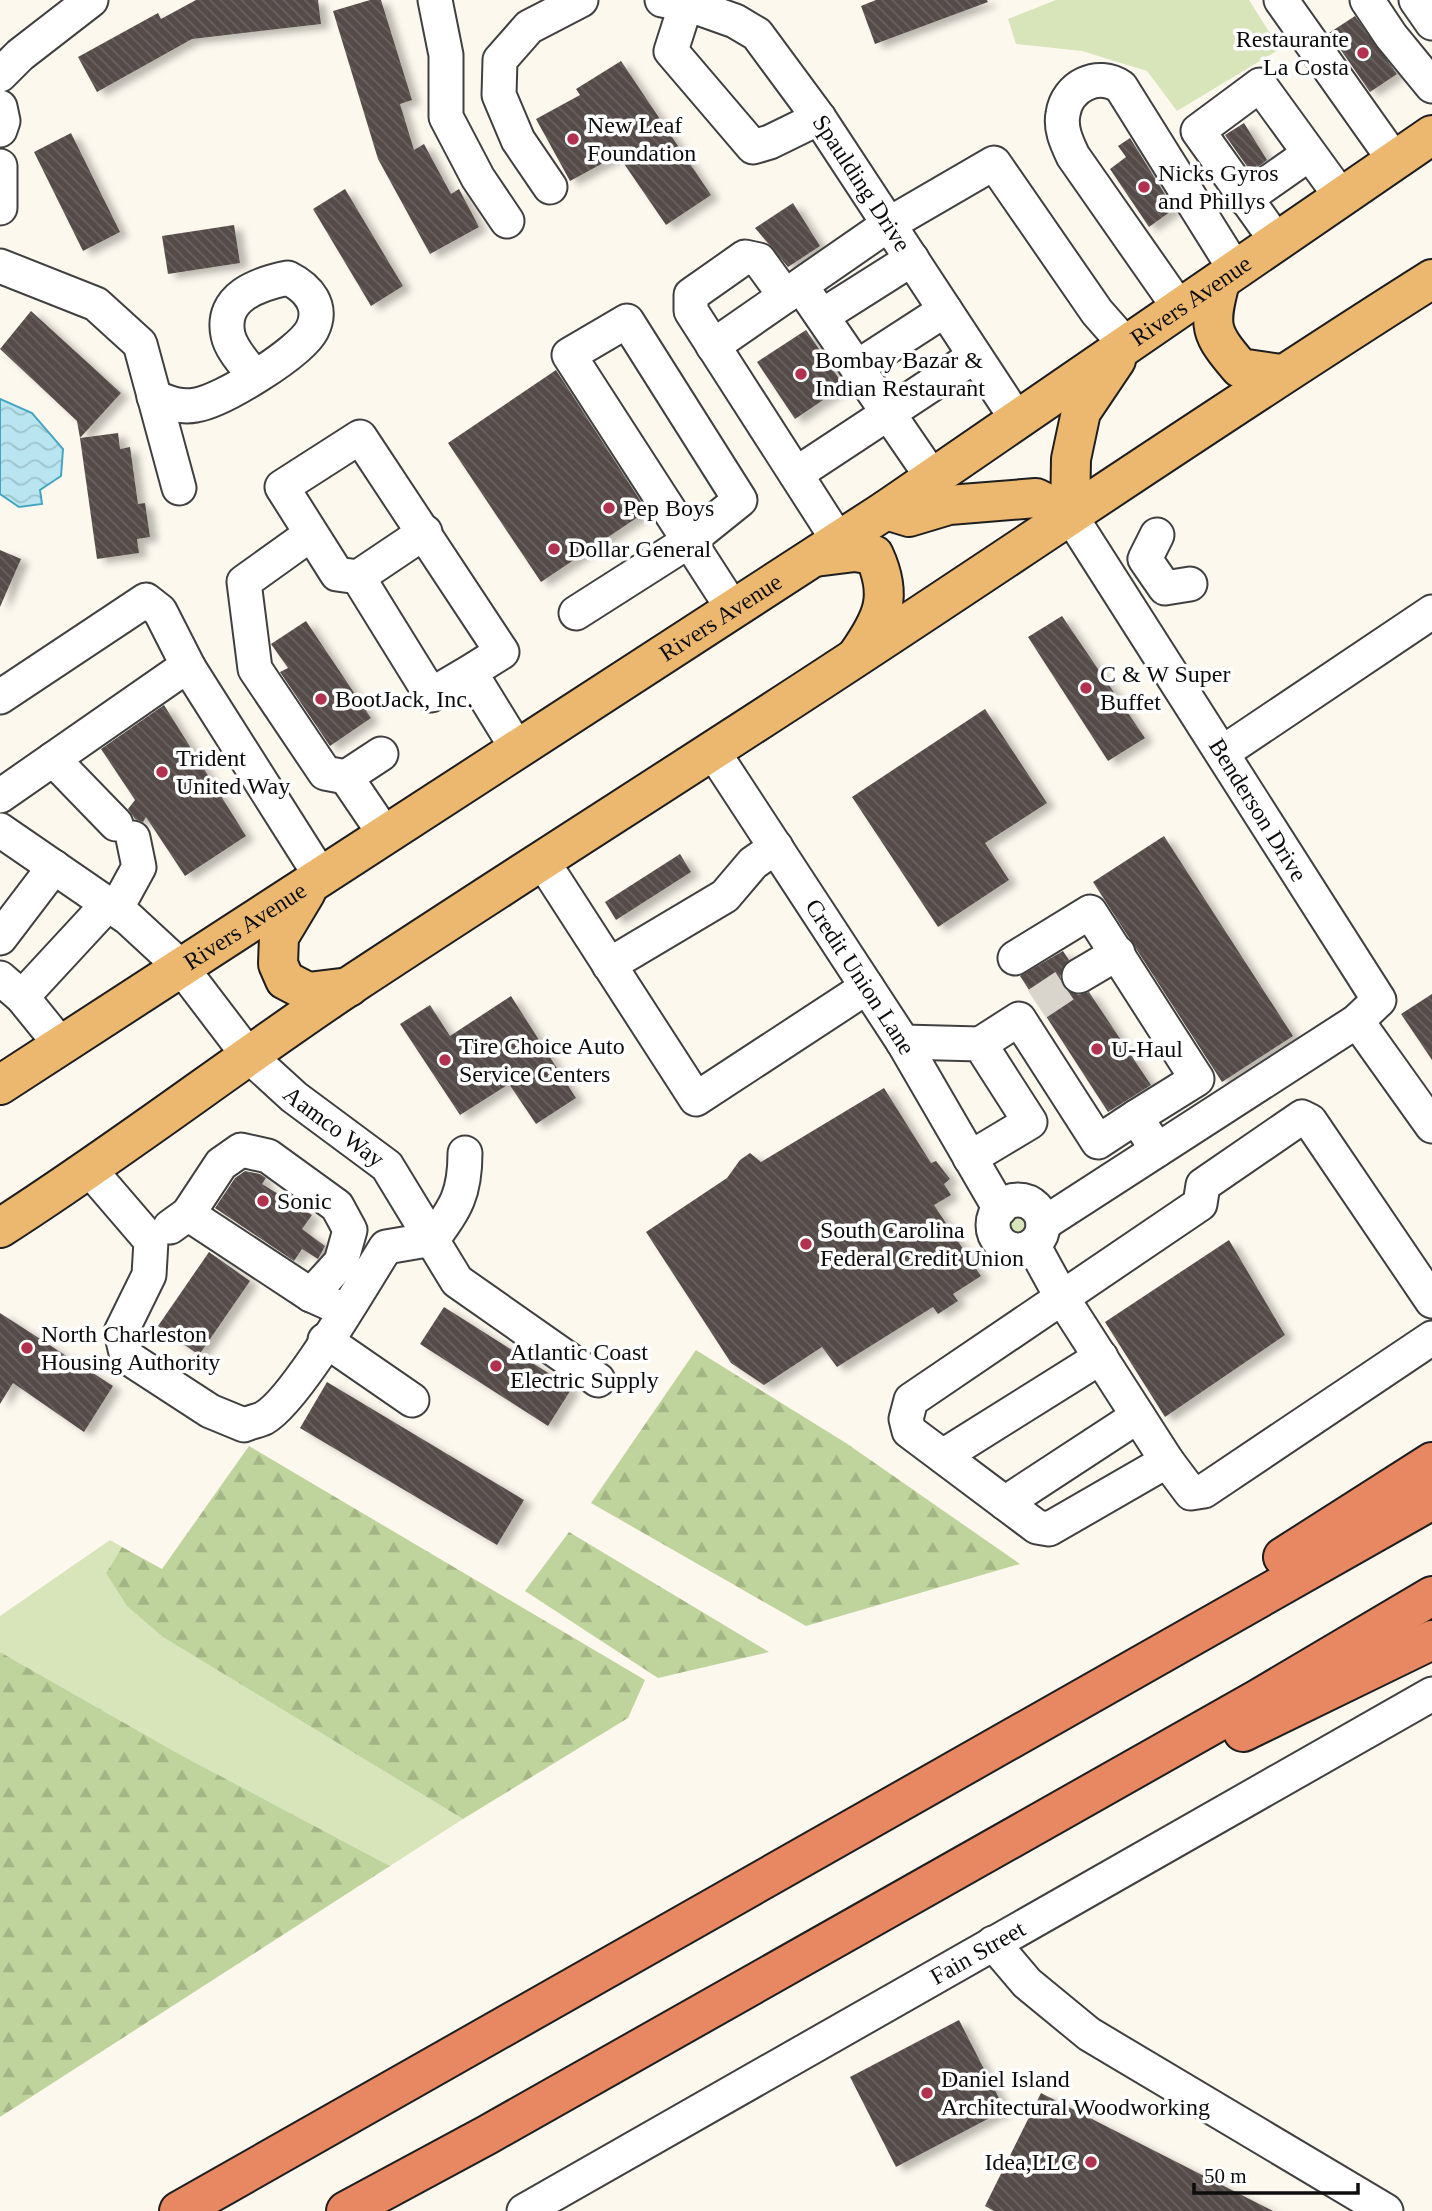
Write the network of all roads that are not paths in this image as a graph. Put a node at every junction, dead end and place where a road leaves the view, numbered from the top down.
1 (91, 0) edge
2 (435, 0) edge
3 (581, 0) edge
4 (1281, 0) edge
5 (1367, 0) edge
6 (1416, 0) edge
7 (674, 2) edge
8 (1432, 23) edge
9 (0, 75) edge
10 (1432, 86) edge
11 (0, 107) edge
12 (819, 118) junction
13 (0, 130) edge
14 (1432, 135) edge
15 (1309, 154) junction
16 (1395, 161) junction
17 (0, 166) edge
18 (550, 187) dead end
19 (1342, 198) junction
20 (1245, 199) junction
21 (0, 208) edge
22 (507, 221) dead end
23 (889, 224) junction
24 (1278, 243) junction
25 (912, 259) junction
26 (0, 266) edge
27 (1228, 277) junction
28 (1432, 279) edge
29 (793, 291) junction
30 (1180, 309) junction
31 (945, 310) junction
32 (822, 316) junction
33 (1126, 345) junction
34 (713, 346) junction
35 (975, 356) junction
36 (856, 367) junction
37 (1281, 374) junction
38 (255, 377) dead end
39 (154, 397) junction
40 (888, 413) junction
41 (1016, 418) junction
42 (796, 474) junction
43 (932, 477) junction
44 (179, 488) dead end
45 (886, 510) junction
46 (1070, 515) junction
47 (425, 532) junction
48 (311, 534) junction
49 (1157, 535) dead end
50 (689, 541) junction
51 (826, 549) junction
52 (358, 577) junction
53 (1190, 584) dead end
54 (733, 609) junction
55 (1432, 612) edge
56 (576, 613) dead end
57 (854, 658) junction
58 (189, 668) junction
59 (470, 672) junction
60 (0, 697) edge
61 (518, 750) junction
62 (712, 750) junction
63 (1222, 753) junction
64 (381, 754) dead end
65 (53, 759) junction
66 (346, 777) junction
67 (0, 796) edge
68 (0, 830) edge
69 (386, 836) junction
70 (776, 847) junction
71 (543, 862) junction
72 (54, 867) junction
73 (315, 883) junction
74 (112, 906) junction
75 (0, 938) edge
76 (1118, 953) junction
77 (1015, 958) dead end
78 (609, 965) junction
79 (181, 967) junction
80 (1079, 976) tunnel mouth
81 (11, 987) edge
82 (349, 987) junction
83 (867, 987) junction
84 (1368, 1010) junction
85 (903, 1042) junction
86 (981, 1044) junction
87 (61, 1045) junction
88 (248, 1055) junction
89 (0, 1085) edge
90 (1070, 1098) junction
91 (1136, 1117) junction
92 (1030, 1122) junction
93 (1432, 1126) edge
94 (1164, 1146) junction
95 (465, 1153) dead end
96 (970, 1158) junction
97 (90, 1170) junction
98 (1203, 1185) junction
99 (188, 1214) junction
100 (0, 1228) edge
101 (1038, 1235) junction
102 (432, 1239) junction
103 (151, 1241) junction
104 (311, 1295) junction
105 (1061, 1296) junction
106 (1432, 1301) edge
107 (345, 1311) junction
108 (1432, 1338) edge
109 (325, 1340) junction
110 (1101, 1357) junction
111 (598, 1380) dead end
112 (412, 1400) dead end
113 (1138, 1416) junction
114 (943, 1457) junction
115 (1167, 1461) junction
116 (1432, 1462) edge
117 (1432, 1500) edge
118 (1005, 1503) junction
119 (1432, 1596) edge
120 (1432, 1640) edge
121 (1432, 1694) edge
122 (988, 1754) junction
123 (1055, 1814) junction
124 (993, 1943) junction
125 (179, 2211) edge
126 (346, 2211) edge
127 (524, 2211) edge
128 (1386, 2211) edge

1 - 9 street
2 - 22 street
3 - 18 street
4 - 16 street
5 - 10 street
6 - 8 street
7 - 12 street, Spaulding Drive
7 - 12 street
11 - 13 street
12 - 23 street, Spaulding Drive
14 - 16 main road, Rivers Avenue
15 - 19 street
15 - 20 street
15 - 20 street
16 - 19 main road, Rivers Avenue
17 - 21 street
19 - 24 main road, Rivers Avenue
20 - 24 street
23 - 25 street, Spaulding Drive
23 - 29 street
23 - 33 street
24 - 27 main road, Rivers Avenue
25 - 31 street, Spaulding Drive
25 - 32 street
26 - 39 street
27 - 30 main road, Rivers Avenue
27 - 30 street
27 - 37 main road
28 - 37 main road
29 - 32 street
29 - 34 street
29 - 34 street
30 - 33 main road, Rivers Avenue
31 - 35 street, Spaulding Drive
31 - 36 street
32 - 36 street
33 - 41 main road, Rivers Avenue
33 - 46 main road
34 - 42 street
35 - 40 street
35 - 41 street, Spaulding Drive
36 - 40 street
37 - 46 main road
38 - 39 street
39 - 44 street
40 - 42 street
40 - 43 street
41 - 43 main road, Rivers Avenue
42 - 51 street
43 - 45 main road, Rivers Avenue
45 - 46 main road
45 - 51 main road, Rivers Avenue
46 - 57 main road
46 - 63 street, Benderson Drive
47 - 48 street
47 - 52 street
47 - 59 street
48 - 52 street
48 - 66 street
49 - 53 street
50 - 50 street
50 - 54 street
50 - 56 street
51 - 54 main road, Rivers Avenue
51 - 57 main road
52 - 59 street
54 - 61 main road, Rivers Avenue
55 - 63 street
57 - 62 main road
58 - 60 street
58 - 65 street
58 - 73 street
59 - 61 street
61 - 69 main road, Rivers Avenue
62 - 70 street, Credit Union Lane
62 - 71 main road
63 - 84 street, Benderson Drive
64 - 66 street
65 - 67 street
65 - 74 street
66 - 69 street
68 - 72 street, Aamco Way
69 - 73 main road, Rivers Avenue
70 - 78 street
70 - 83 street, Credit Union Lane
71 - 78 street
71 - 82 main road
72 - 74 street, Aamco Way
72 - 75 street
73 - 79 main road, Rivers Avenue
73 - 82 main road
74 - 79 street, Aamco Way
74 - 81 street
76 - 77 street
76 - 80 street
76 - 91 street
78 - 83 street
79 - 87 main road, Rivers Avenue
79 - 88 street, Aamco Way
81 - 87 street
82 - 88 main road
83 - 85 street, Credit Union Lane
84 - 93 street, Benderson Drive
84 - 94 street
85 - 86 street
85 - 96 street, Credit Union Lane
86 - 90 street
86 - 92 street
87 - 89 main road, Rivers Avenue
88 - 97 main road
88 - 102 street, Aamco Way
90 - 91 street
90 - 92 street
91 - 94 street
92 - 96 street
94 - 98 street
94 - 101 street
95 - 102 street
96 - 101 street, Credit Union Lane
97 - 100 main road
97 - 103 street
98 - 105 street
98 - 106 street
99 - 103 street
99 - 104 street
99 - 104 street
101 - 105 street
102 - 107 street
102 - 111 street, Aamco Way
103 - 109 street
104 - 107 street
105 - 110 street
105 - 114 street
107 - 109 street
108 - 115 street
109 - 112 street
110 - 113 street
110 - 114 street
113 - 115 street
113 - 118 street
114 - 118 street
115 - 118 street
116 - 122 highway
117 - 122 highway
119 - 123 highway
120 - 123 highway
121 - 124 street, Fain Street
122 - 125 highway
123 - 126 highway
124 - 127 street, Fain Street
124 - 128 street

